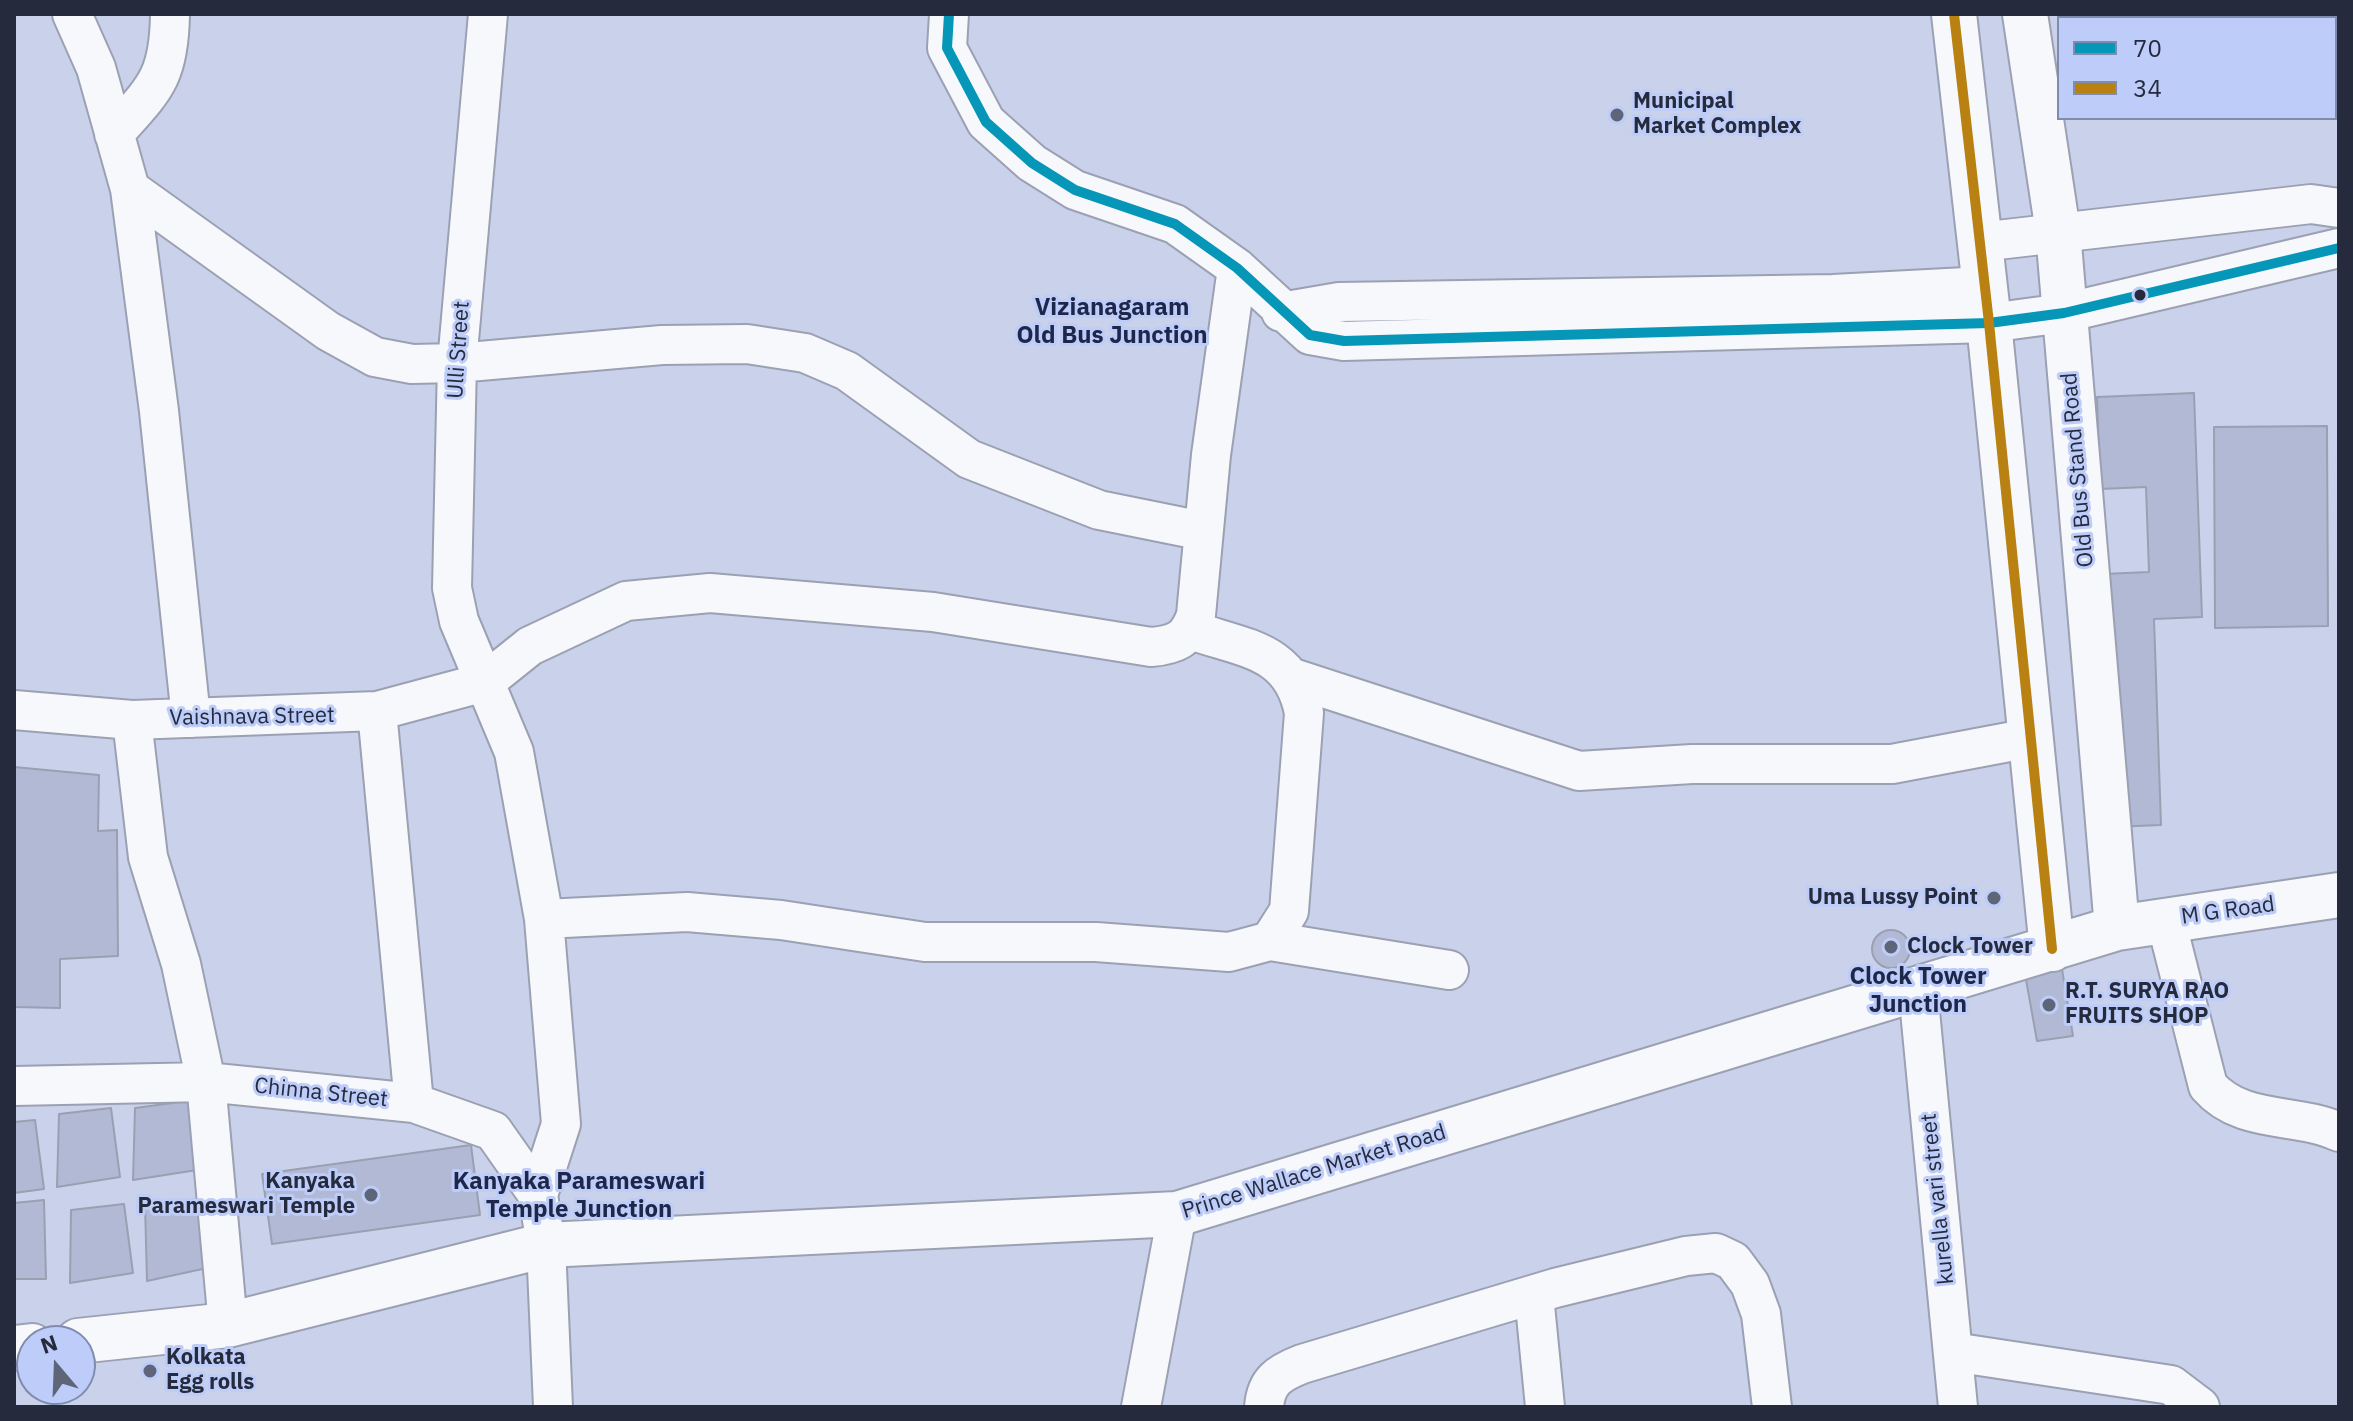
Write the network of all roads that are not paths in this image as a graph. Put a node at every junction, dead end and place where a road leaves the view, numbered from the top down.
1 (72, 14) edge
2 (170, 14) edge
3 (488, 14) edge
4 (949, 14) edge
5 (1954, 14) edge
6 (2025, 14) edge
7 (114, 134) junction
8 (130, 189) junction
9 (2339, 208) edge
10 (2058, 232) junction
11 (1980, 242) junction
12 (2339, 248) edge
13 (1237, 268) junction
14 (1987, 304) junction
15 (2064, 313) junction
16 (457, 363) junction
17 (1203, 531) junction
18 (1191, 630) junction
19 (1293, 678) junction
20 (485, 682) junction
21 (14, 710) edge
22 (377, 711) junction
23 (191, 718) junction
24 (132, 720) junction
25 (2030, 738) junction
26 (2339, 895) edge
27 (544, 919) junction
28 (2166, 921) junction
29 (2117, 928) junction
30 (1270, 941) junction
31 (2052, 949) junction
32 (1449, 970) dead end
33 (1918, 990) junction
34 (206, 1082) junction
35 (14, 1086) edge
36 (414, 1103) junction
37 (2339, 1132) edge
38 (538, 1195) junction
39 (1177, 1214) junction
40 (546, 1245) junction
41 (1534, 1295) junction
42 (228, 1325) junction
43 (96, 1339) edge
44 (1953, 1352) junction
45 (553, 1407) edge
46 (1141, 1407) edge
47 (1264, 1407) edge
48 (1545, 1407) edge
49 (1772, 1407) edge
50 (1958, 1407) edge
51 (2200, 1407) edge

1 - 7 street
2 - 7 street
3 - 16 street, Ulli Street
4 - 13 street
5 - 11 main road
6 - 10 main road, Old Bus Stand Road
7 - 8 street
8 - 16 street
8 - 23 street
9 - 10 street
10 - 11 street
10 - 15 main road, Old Bus Stand Road
11 - 14 main road
12 - 15 street
13 - 14 street
13 - 17 street
14 - 15 street
14 - 25 main road
15 - 29 main road, Old Bus Stand Road
16 - 17 street
16 - 20 street, Ulli Street
17 - 18 street
18 - 19 street
18 - 20 street
19 - 25 street
19 - 30 street
20 - 22 street, Vaishnava Street
20 - 27 street, Ulli Street
21 - 24 street, Vaishnava Street
22 - 23 street, Vaishnava Street
22 - 36 street
23 - 24 street, Vaishnava Street
24 - 34 street
25 - 31 main road
26 - 28 main road, M G Road
27 - 30 street
27 - 38 street, Ulli Street
28 - 29 main road, M G Road
28 - 37 street
29 - 31 main road, M G Road
30 - 32 street
31 - 33 main road, Prince Wallace Market Road
33 - 39 main road, Prince Wallace Market Road
33 - 44 street, kurella vari street
34 - 35 street, Chinna Street
34 - 36 street, Chinna Street
34 - 42 street
36 - 38 street, Chinna Street
38 - 40 street, Chinna Street
39 - 40 main road, Prince Wallace Market Road
39 - 46 street
40 - 42 main road, Prince Wallace Market Road
40 - 45 street, Chinna Street
41 - 47 street
41 - 48 street
41 - 49 street
42 - 43 main road, Prince Wallace Market Road
44 - 50 street, kurella vari street
44 - 51 street

